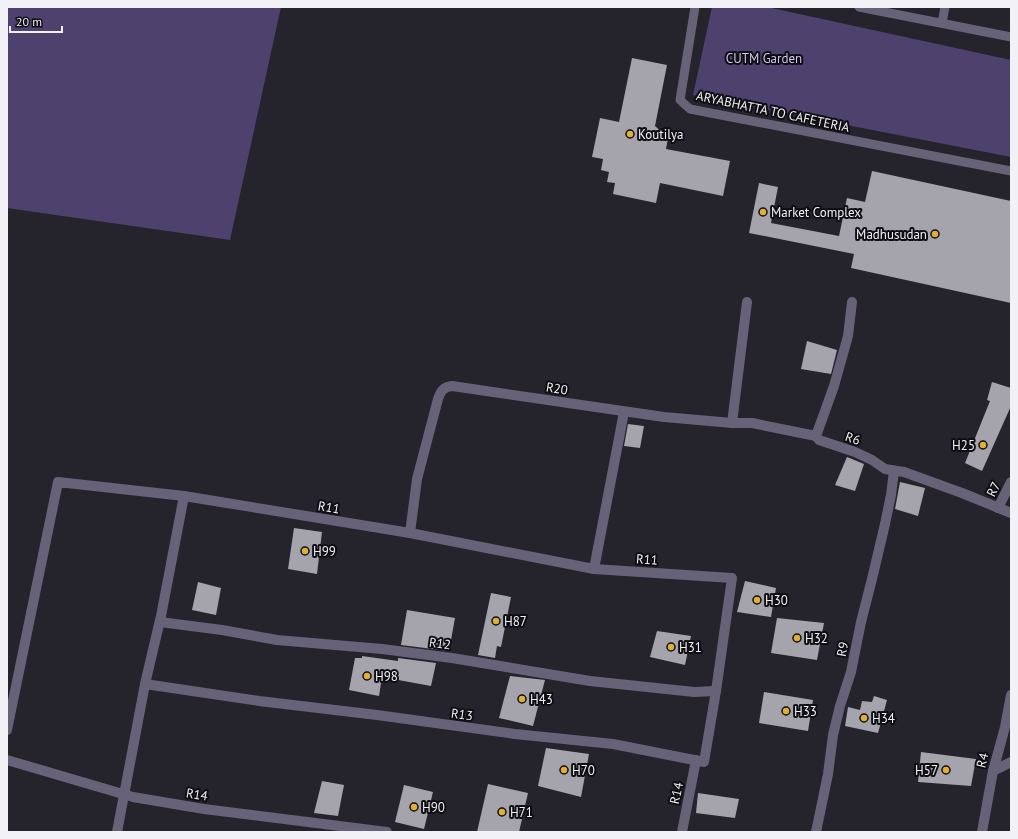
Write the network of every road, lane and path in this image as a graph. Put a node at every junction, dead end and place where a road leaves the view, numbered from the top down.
1 (694, 7) edge
2 (859, 7) edge
3 (945, 7) edge
4 (942, 23) junction
5 (1011, 37) edge
6 (1011, 171) edge
7 (747, 302) dead end
8 (852, 302) dead end
9 (624, 412) junction
10 (732, 423) junction
11 (816, 436) junction
12 (894, 471) junction
13 (1011, 482) edge
14 (184, 496) junction
15 (998, 508) junction
16 (1011, 513) edge
17 (410, 533) junction
18 (594, 569) junction
19 (160, 622) junction
20 (145, 684) junction
21 (716, 691) junction
22 (1011, 695) edge
23 (7, 730) edge
24 (7, 760) edge
25 (696, 760) junction
26 (1011, 762) edge
27 (993, 771) junction
28 (124, 795) junction
29 (117, 832) edge
30 (387, 832) edge
31 (682, 832) edge
32 (816, 832) edge
33 (982, 832) edge

1 - 6 lane, ARYABHATTA TO CAFETERIA
2 - 4 lane
3 - 4 lane
4 - 5 lane
7 - 10 street
8 - 11 street
9 - 10 street, R20
9 - 17 street, R20
9 - 18 street
10 - 11 street, R20
11 - 12 street, R6
12 - 15 street, R6
12 - 32 street, R9
13 - 15 street, R7
14 - 17 street, R11
14 - 19 street
14 - 23 street, R11
15 - 16 street, R6
17 - 18 street, R11
18 - 21 street, R11
19 - 20 street
19 - 21 street, R12
20 - 25 street, R13
20 - 28 street
21 - 25 street
22 - 27 street, R4
24 - 28 street, R14
25 - 31 street, R14
26 - 27 street
27 - 33 street, R4
28 - 29 street
28 - 30 street, R14

